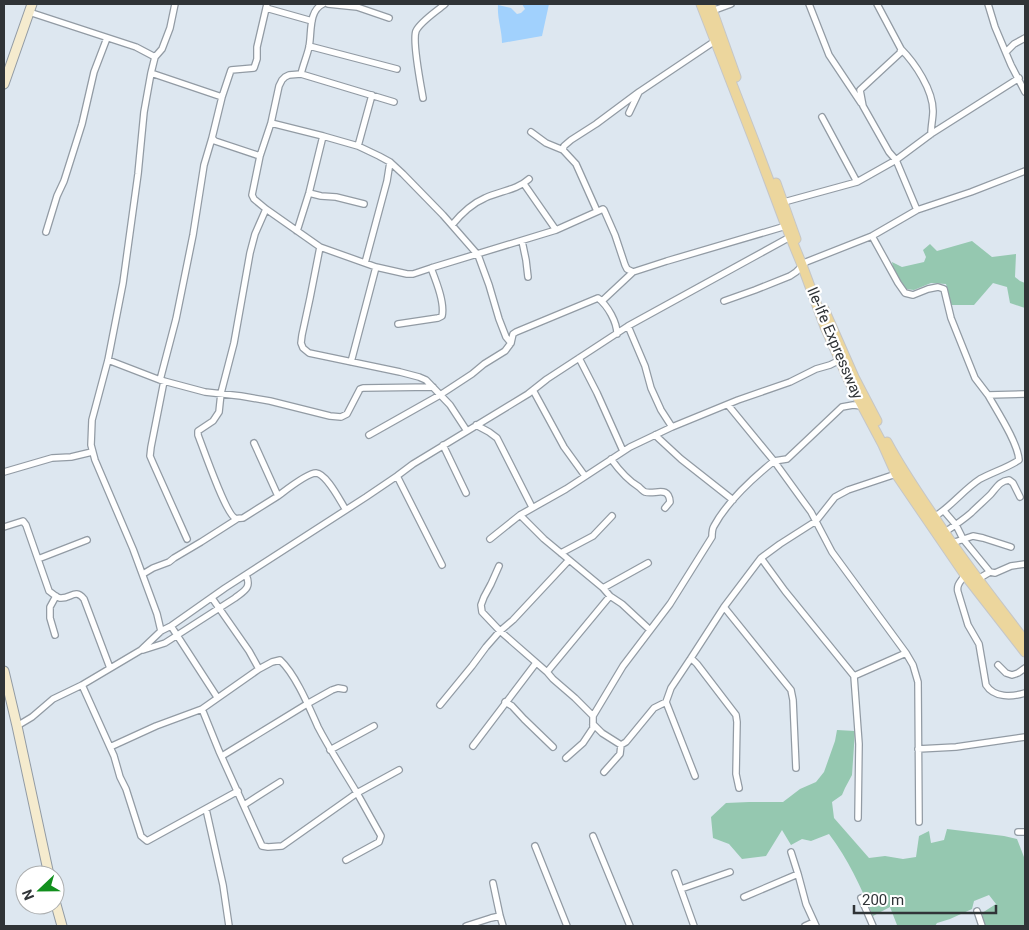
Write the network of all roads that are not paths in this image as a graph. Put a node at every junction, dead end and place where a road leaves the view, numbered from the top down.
1 (176, 4) edge
2 (323, 4) edge
3 (328, 4) edge
4 (445, 4) edge
5 (731, 4) edge
6 (809, 4) edge
7 (877, 4) edge
8 (988, 4) edge
9 (706, 5) edge
10 (267, 6) edge
11 (30, 8) edge
12 (389, 18) dead end
13 (312, 21) junction
14 (107, 38) junction
15 (1025, 38) edge
16 (715, 41) junction
17 (309, 46) junction
18 (901, 49) junction
19 (1006, 52) junction
20 (155, 57) junction
21 (397, 69) dead end
22 (151, 73) junction
23 (301, 74) junction
24 (1018, 78) junction
25 (4, 84) edge
26 (639, 92) junction
27 (1025, 92) edge
28 (372, 96) junction
29 (222, 97) junction
30 (423, 98) dead end
31 (394, 102) dead end
32 (864, 106) junction
33 (629, 113) dead end
34 (822, 117) dead end
35 (271, 123) junction
36 (531, 132) dead end
37 (931, 134) junction
38 (324, 136) junction
39 (212, 138) junction
40 (358, 146) junction
41 (563, 150) junction
42 (260, 156) junction
43 (896, 160) junction
44 (390, 162) junction
45 (1025, 171) edge
46 (529, 178) dead end
47 (857, 182) junction
48 (524, 184) junction
49 (309, 193) junction
50 (784, 202) junction
51 (364, 204) dead end
52 (266, 209) junction
53 (917, 210) junction
54 (597, 211) junction
55 (452, 226) junction
56 (786, 226) junction
57 (556, 230) junction
58 (297, 231) junction
59 (46, 232) dead end
60 (872, 236) junction
61 (790, 237) junction
62 (522, 241) junction
63 (320, 248) junction
64 (478, 255) junction
65 (365, 263) junction
66 (804, 264) junction
67 (376, 267) junction
68 (432, 268) junction
69 (633, 272) junction
70 (528, 278) dead end
71 (724, 300) dead end
72 (602, 301) junction
73 (398, 324) dead end
74 (628, 326) junction
75 (617, 334) junction
76 (511, 343) junction
77 (579, 358) junction
78 (108, 360) junction
79 (840, 360) junction
80 (351, 362) junction
81 (162, 380) junction
82 (434, 387) junction
83 (857, 389) junction
84 (533, 390) junction
85 (221, 393) junction
86 (1025, 394) edge
87 (440, 395) junction
88 (988, 395) junction
89 (728, 405) junction
90 (862, 406) junction
91 (476, 425) junction
92 (672, 427) junction
93 (467, 431) junction
94 (369, 435) dead end
95 (655, 435) junction
96 (254, 443) dead end
97 (443, 445) junction
98 (623, 451) junction
99 (92, 452) junction
100 (611, 459) junction
101 (774, 461) junction
102 (4, 472) edge
103 (896, 474) junction
104 (397, 476) junction
105 (585, 476) junction
106 (466, 494) dead end
107 (278, 496) junction
108 (1020, 497) dead end
109 (733, 500) junction
110 (532, 506) junction
111 (665, 508) dead end
112 (346, 510) junction
113 (944, 511) junction
114 (520, 514) junction
115 (612, 516) dead end
116 (934, 517) junction
117 (237, 519) junction
118 (816, 521) junction
119 (956, 525) junction
120 (4, 527) edge
121 (945, 532) junction
122 (187, 539) dead end
123 (963, 539) junction
124 (87, 540) dead end
125 (490, 540) dead end
126 (952, 543) junction
127 (1010, 547) dead end
128 (561, 553) junction
129 (762, 558) junction
130 (38, 559) junction
131 (569, 560) junction
132 (648, 563) dead end
133 (1025, 564) edge
134 (442, 565) dead end
135 (499, 566) dead end
136 (990, 572) junction
137 (142, 574) junction
138 (246, 575) junction
139 (965, 575) junction
140 (978, 579) junction
141 (604, 588) junction
142 (56, 596) junction
143 (610, 596) junction
144 (212, 598) junction
145 (724, 607) junction
146 (219, 608) junction
147 (171, 626) junction
148 (650, 630) junction
149 (161, 631) junction
150 (500, 631) junction
151 (55, 635) dead end
152 (177, 635) junction
153 (1025, 641) edge
154 (141, 650) junction
155 (1025, 652) edge
156 (906, 653) junction
157 (691, 658) junction
158 (536, 663) junction
159 (998, 665) dead end
160 (110, 668) junction
161 (1025, 668) edge
162 (259, 669) junction
163 (4, 671) edge
164 (547, 672) junction
165 (854, 676) junction
166 (82, 685) junction
167 (344, 689) dead end
168 (1025, 693) edge
169 (217, 698) junction
170 (505, 702) junction
171 (666, 702) junction
172 (307, 704) junction
173 (440, 705) dead end
174 (202, 709) junction
175 (594, 716) junction
176 (593, 724) junction
177 (17, 726) junction
178 (374, 726) dead end
179 (1025, 737) edge
180 (621, 745) junction
181 (473, 746) dead end
182 (110, 747) junction
183 (553, 747) dead end
184 (918, 749) junction
185 (330, 750) junction
186 (222, 756) junction
187 (566, 758) dead end
188 (796, 768) dead end
189 (399, 770) dead end
190 (604, 772) dead end
191 (695, 776) dead end
192 (280, 782) dead end
193 (739, 788) dead end
194 (238, 791) junction
195 (357, 793) junction
196 (244, 805) junction
197 (206, 809) junction
198 (858, 818) dead end
199 (919, 822) dead end
200 (1018, 832) dead end
201 (1025, 832) edge
202 (592, 836) dead end
203 (535, 846) dead end
204 (791, 852) dead end
205 (346, 860) dead end
206 (47, 865) edge
207 (730, 872) dead end
208 (675, 874) dead end
209 (798, 874) junction
210 (494, 883) dead end
211 (681, 889) junction
212 (744, 897) dead end
213 (861, 898) dead end
214 (977, 911) dead end
215 (500, 916) junction
216 (815, 924) edge
217 (229, 926) edge
218 (466, 926) edge
219 (503, 926) edge
220 (567, 926) edge
221 (630, 926) edge
222 (694, 926) edge
223 (805, 926) edge
224 (873, 926) edge
225 (982, 926) edge

1 - 20 street
2 - 13 street
3 - 12 street
4 - 30 street
5 - 9 street
6 - 32 street
7 - 18 street
8 - 19 street
9 - 16 main road, Ile-Ife Expressway
9 - 50 main road, Ile-Ife Expressway
10 - 13 street
10 - 29 street
11 - 14 street
11 - 25 main road
13 - 17 street
14 - 20 street
14 - 59 street
15 - 19 street
16 - 26 street
16 - 56 main road, Ile-Ife Expressway
17 - 21 street
17 - 23 street
18 - 32 street
18 - 37 street
19 - 24 street
20 - 22 street
22 - 29 street
22 - 78 street
23 - 28 street
23 - 35 street
24 - 27 street
24 - 37 street
26 - 33 street
26 - 41 street
28 - 31 street
28 - 40 street
29 - 39 street
32 - 43 street
34 - 47 street
35 - 38 street
35 - 42 street
36 - 41 street
37 - 43 street
38 - 40 street
38 - 49 street
39 - 42 street
39 - 81 street
40 - 44 street
41 - 54 street
42 - 52 street
43 - 47 street
43 - 53 street
44 - 55 street
44 - 65 street
45 - 53 street
46 - 48 street
47 - 50 street
48 - 55 street
48 - 57 street
49 - 51 street
49 - 58 street
50 - 66 main road, Ile-Ife Expressway
52 - 58 street
52 - 85 street
53 - 60 street
54 - 57 street
54 - 69 street
55 - 64 street
56 - 61 main road, Ile-Ife Expressway
56 - 69 street
57 - 62 street
58 - 63 street
60 - 66 street
60 - 88 street
61 - 66 main road, Ile-Ife Expressway
61 - 74 street
62 - 64 street
62 - 70 street
63 - 65 street
63 - 80 street
64 - 68 street
64 - 76 street
65 - 67 street
66 - 71 street
66 - 79 main road, Ile-Ife Expressway
66 - 83 main road, Ile-Ife Expressway
67 - 68 street
67 - 80 street
68 - 73 street
69 - 72 street
72 - 75 street
72 - 76 street
74 - 75 street
74 - 92 street
75 - 77 street
76 - 87 street
77 - 84 street
77 - 98 street
78 - 81 street
78 - 99 street
79 - 83 main road, Ile-Ife Expressway
79 - 89 street
80 - 82 street
81 - 85 street
81 - 122 street
82 - 85 street
82 - 87 street
83 - 90 main road, Ile-Ife Expressway
83 - 116 main road, Ile-Ife Expressway
84 - 91 street
84 - 105 street
85 - 117 street
86 - 88 street
87 - 93 street
87 - 94 street
88 - 113 street
89 - 92 street
89 - 101 street
90 - 101 street
90 - 103 main road, Ile-Ife Expressway
91 - 93 street
91 - 110 street
92 - 95 street
93 - 97 street
95 - 98 street
95 - 109 street
96 - 107 street
97 - 104 street
97 - 106 street
98 - 100 street
99 - 102 street
99 - 137 street
100 - 105 street
100 - 111 street
101 - 109 street
101 - 118 street
103 - 118 street
103 - 139 main road, Ile-Ife Expressway
104 - 112 street
104 - 134 street
105 - 110 street
107 - 112 street
107 - 117 street
108 - 119 street
109 - 148 street
110 - 114 street
112 - 138 street
113 - 116 street
113 - 119 street
114 - 125 street
114 - 128 street
115 - 128 street
116 - 121 main road, Ile-Ife Expressway
117 - 137 street
118 - 129 street
118 - 156 street
119 - 121 street
119 - 123 street
120 - 130 street
121 - 126 main road, Ile-Ife Expressway
123 - 126 street
123 - 127 street
123 - 136 street
124 - 130 street
126 - 140 main road, Ile-Ife Expressway
128 - 131 street
129 - 145 street
129 - 165 street
130 - 142 street
131 - 141 street
131 - 150 street
132 - 141 street
133 - 136 street
135 - 150 street
136 - 140 street
137 - 149 street
138 - 144 street
138 - 146 street
139 - 155 main road, Ile-Ife Expressway
139 - 168 street
140 - 153 main road, Ile-Ife Expressway
141 - 143 street
142 - 151 street
142 - 160 street
143 - 148 street
143 - 164 street
144 - 146 street
144 - 147 street
145 - 157 street
145 - 188 street
146 - 152 street
146 - 162 street
147 - 149 street
147 - 152 street
148 - 175 street
149 - 154 street
150 - 158 street
150 - 173 street
152 - 154 street
152 - 169 street
154 - 160 street
156 - 165 street
156 - 184 street
157 - 171 street
157 - 193 street
158 - 164 street
158 - 170 street
159 - 161 street
160 - 166 street
162 - 169 street
162 - 172 street
163 - 177 main road
164 - 175 street
165 - 198 street
166 - 177 street
166 - 182 street
167 - 172 street
169 - 174 street
170 - 181 street
170 - 183 street
171 - 180 street
171 - 191 street
172 - 185 street
172 - 186 street
174 - 182 street
174 - 186 street
175 - 176 street
176 - 180 street
176 - 187 street
177 - 206 main road
178 - 185 street
179 - 184 street
180 - 190 street
182 - 197 street
184 - 199 street
185 - 195 street
186 - 194 street
189 - 195 street
192 - 196 street
194 - 196 street
194 - 197 street
195 - 196 street
195 - 205 street
197 - 217 street
200 - 201 street
202 - 221 street
203 - 220 street
204 - 209 street
207 - 211 street
208 - 211 street
209 - 212 street
209 - 216 street
210 - 215 street
211 - 222 street
213 - 224 street
214 - 225 street
215 - 218 street
215 - 219 street
216 - 223 street

